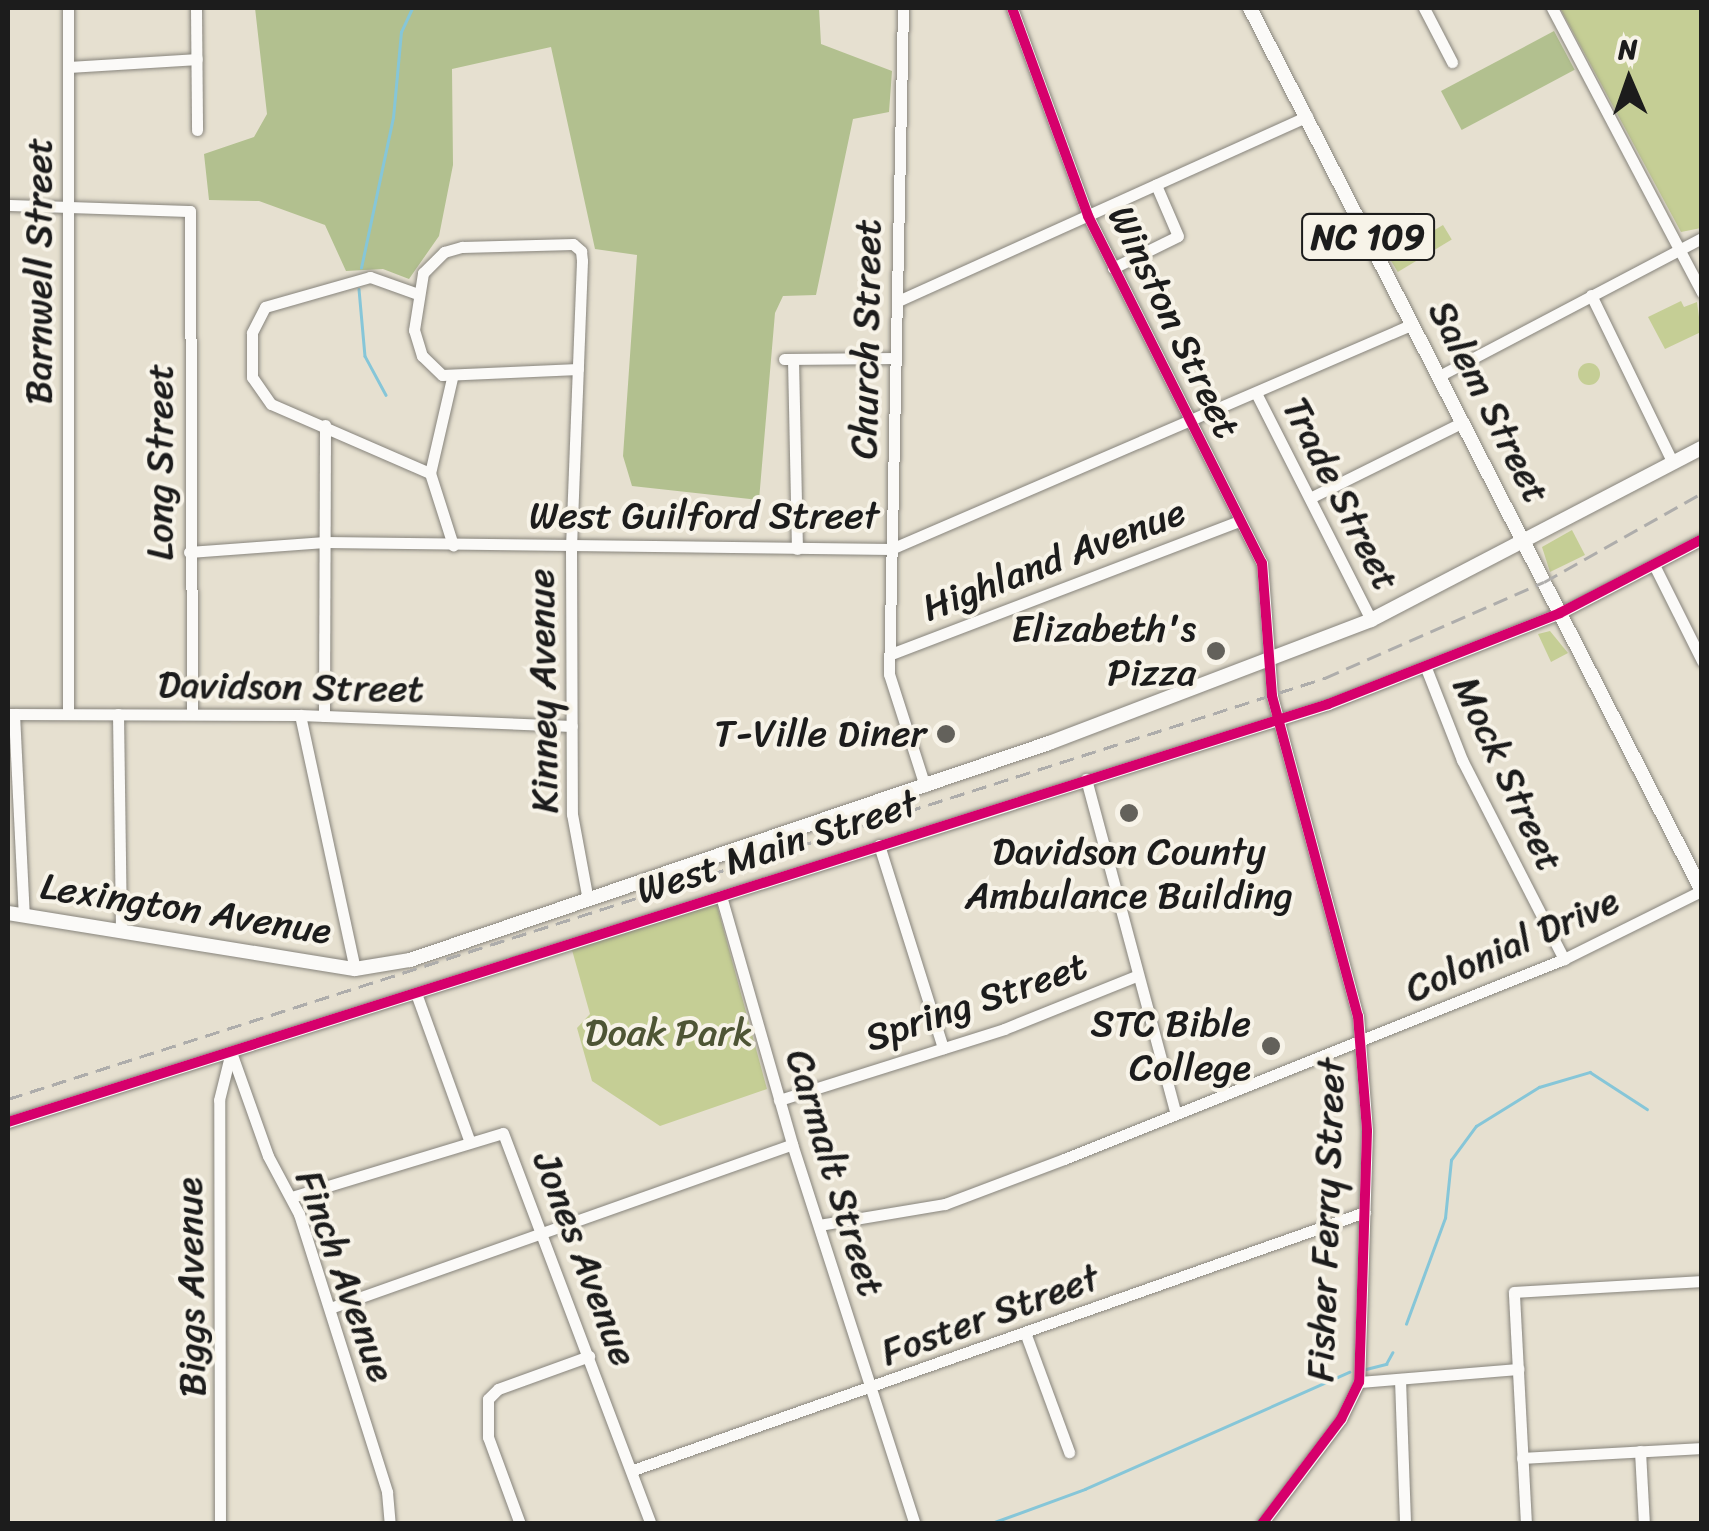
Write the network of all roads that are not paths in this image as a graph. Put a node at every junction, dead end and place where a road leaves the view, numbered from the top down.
1 (68, 8) edge
2 (196, 8) edge
3 (903, 8) edge
4 (1012, 8) edge
5 (1250, 8) edge
6 (1424, 8) edge
7 (1552, 8) edge
8 (196, 59) junction
9 (1452, 62) dead end
10 (70, 67) junction
11 (1307, 116) junction
12 (197, 130) dead end
13 (1156, 185) junction
14 (8, 205) edge
15 (68, 208) junction
16 (1088, 216) junction
17 (1702, 238) edge
18 (1680, 249) junction
19 (1114, 268) junction
20 (1702, 292) edge
21 (416, 293) junction
22 (1591, 295) junction
23 (898, 301) junction
24 (1413, 324) junction
25 (896, 358) junction
26 (578, 369) junction
27 (1439, 376) junction
28 (452, 378) junction
29 (1257, 394) junction
30 (1189, 422) junction
31 (1463, 422) junction
32 (325, 426) junction
33 (1702, 448) edge
34 (1673, 463) junction
35 (430, 473) junction
36 (1310, 498) junction
37 (1239, 521) junction
38 (1702, 539) edge
39 (325, 542) junction
40 (1524, 542) junction
41 (453, 545) junction
42 (572, 548) junction
43 (797, 549) junction
44 (891, 549) junction
45 (190, 552) junction
46 (1654, 565) junction
47 (1560, 613) junction
48 (1372, 620) junction
49 (891, 654) junction
50 (1702, 661) edge
51 (1265, 662) junction
52 (1426, 668) junction
53 (11, 714) edge
54 (68, 714) junction
55 (118, 714) junction
56 (192, 714) junction
57 (300, 715) junction
58 (324, 716) junction
59 (1277, 719) junction
60 (572, 726) junction
61 (1086, 779) junction
62 (926, 786) junction
63 (879, 845) junction
64 (1702, 891) edge
65 (721, 896) junction
66 (588, 900) junction
67 (8, 913) edge
68 (24, 916) junction
69 (121, 932) junction
70 (1564, 959) junction
71 (355, 969) junction
72 (1136, 976) junction
73 (418, 996) junction
74 (1362, 1041) junction
75 (943, 1048) junction
76 (231, 1052) junction
77 (779, 1100) junction
78 (1175, 1112) junction
79 (8, 1122) edge
80 (469, 1140) junction
81 (792, 1144) junction
82 (292, 1196) junction
83 (1365, 1212) junction
84 (819, 1225) junction
85 (544, 1236) junction
86 (1702, 1281) edge
87 (330, 1308) junction
88 (1026, 1335) junction
89 (589, 1356) junction
90 (1518, 1369) junction
91 (1400, 1379) junction
92 (1360, 1382) junction
93 (872, 1389) junction
94 (1702, 1448) edge
95 (1640, 1451) junction
96 (1069, 1452) dead end
97 (1522, 1458) junction
98 (633, 1470) junction
99 (220, 1523) edge
100 (390, 1524) edge
101 (520, 1524) edge
102 (651, 1524) edge
103 (915, 1524) edge
104 (1262, 1524) edge
105 (1405, 1524) edge
106 (1526, 1524) edge
107 (1644, 1524) edge

1 - 10 street, Barnwell Street
2 - 8 street
3 - 23 street, Church Street
4 - 16 street, Winston Street
5 - 11 main road, Salem Street / NC 109
6 - 9 street
7 - 18 street
8 - 10 street
8 - 12 street
10 - 15 street, Barnwell Street
11 - 13 street
11 - 24 main road, Salem Street / NC 109
13 - 16 street
13 - 19 street
14 - 15 street
15 - 45 street, Long Street
15 - 54 street, Barnwell Street
16 - 19 street, Winston Street
16 - 23 street
17 - 18 street
18 - 20 street
18 - 22 street
19 - 30 street, Winston Street
21 - 26 street, Kinney Avenue
21 - 28 street
21 - 32 street
22 - 27 street
22 - 34 street
23 - 25 street, Church Street
24 - 27 main road, Salem Street / NC 109
24 - 29 street, West Guilford Street
25 - 43 street
25 - 44 street, Church Street
26 - 28 street
26 - 42 street, Kinney Avenue
27 - 31 main road, Salem Street / NC 109
28 - 35 street
29 - 30 street, West Guilford Street
29 - 36 street, Trade Street
30 - 37 street, Winston Street
30 - 44 street, West Guilford Street
31 - 36 street
31 - 40 main road, Salem Street / NC 109
32 - 35 street
32 - 39 street
33 - 34 main road, West Main Street
34 - 40 main road, West Main Street
35 - 41 street
36 - 48 street, Trade Street
37 - 49 street, Highland Avenue
37 - 51 street, Winston Street
38 - 46 street, West Main Street
39 - 41 street, West Guilford Street
39 - 45 street, West Guilford Street
39 - 58 street
40 - 47 main road, Salem Street / NC 109
40 - 48 main road, West Main Street
41 - 42 street, West Guilford Street
42 - 43 street, West Guilford Street
42 - 60 street, Kinney Avenue
43 - 44 street, West Guilford Street
44 - 49 street, Church Street
45 - 56 street, Long Street
46 - 47 street, West Main Street
46 - 50 street
47 - 52 street, West Main Street
47 - 64 main road, NC 109
48 - 51 main road, West Main Street
49 - 62 street, Church Street
51 - 59 street, Fisher Ferry Street
51 - 62 main road, West Main Street
52 - 59 street, West Main Street
52 - 70 street, Mock Street
53 - 54 street, Davidson Street
53 - 68 street
54 - 55 street, Davidson Street
55 - 56 street, Davidson Street
55 - 69 street
56 - 57 street, Davidson Street
57 - 58 street, Davidson Street
57 - 71 street
58 - 60 street, Davidson Street
59 - 61 street, West Main Street
59 - 74 street, Fisher Ferry Street
60 - 66 street, Kinney Avenue
61 - 63 street, West Main Street
61 - 72 street
62 - 66 main road, West Main Street
63 - 65 street, West Main Street
63 - 75 street
64 - 70 street, Colonial Drive
65 - 73 street, West Main Street
65 - 77 street, Carmalt Street
66 - 71 main road, West Main Street
67 - 68 main road, Lexington Avenue
68 - 69 main road, Lexington Avenue
69 - 71 main road, Lexington Avenue
70 - 74 street, Colonial Drive
72 - 75 street, Spring Street
72 - 78 street
73 - 76 street, West Main Street
73 - 80 street
74 - 78 street, Colonial Drive
74 - 83 street, Fisher Ferry Street
75 - 77 street, Spring Street
76 - 79 street, West Main Street
76 - 82 street, Finch Avenue
76 - 99 street, Biggs Avenue
77 - 81 street, Carmalt Street
78 - 84 street, Colonial Drive
80 - 82 street
80 - 85 street, Jones Avenue
81 - 84 street, Carmalt Street
81 - 85 street
82 - 87 street, Finch Avenue
83 - 88 street, Foster Street
83 - 92 street, Fisher Ferry Street
84 - 93 street, Carmalt Street
85 - 87 street
85 - 89 street, Jones Avenue
86 - 90 street
87 - 100 street, Finch Avenue
88 - 93 street, Foster Street
88 - 96 street
89 - 98 street, Jones Avenue
89 - 101 street
90 - 91 street
90 - 97 street
91 - 92 street
91 - 105 street
92 - 104 street, Fisher Ferry Street
93 - 98 street, Foster Street
93 - 103 street, Carmalt Street
94 - 95 street
95 - 97 street
95 - 107 street
97 - 106 street
98 - 102 street, Jones Avenue

